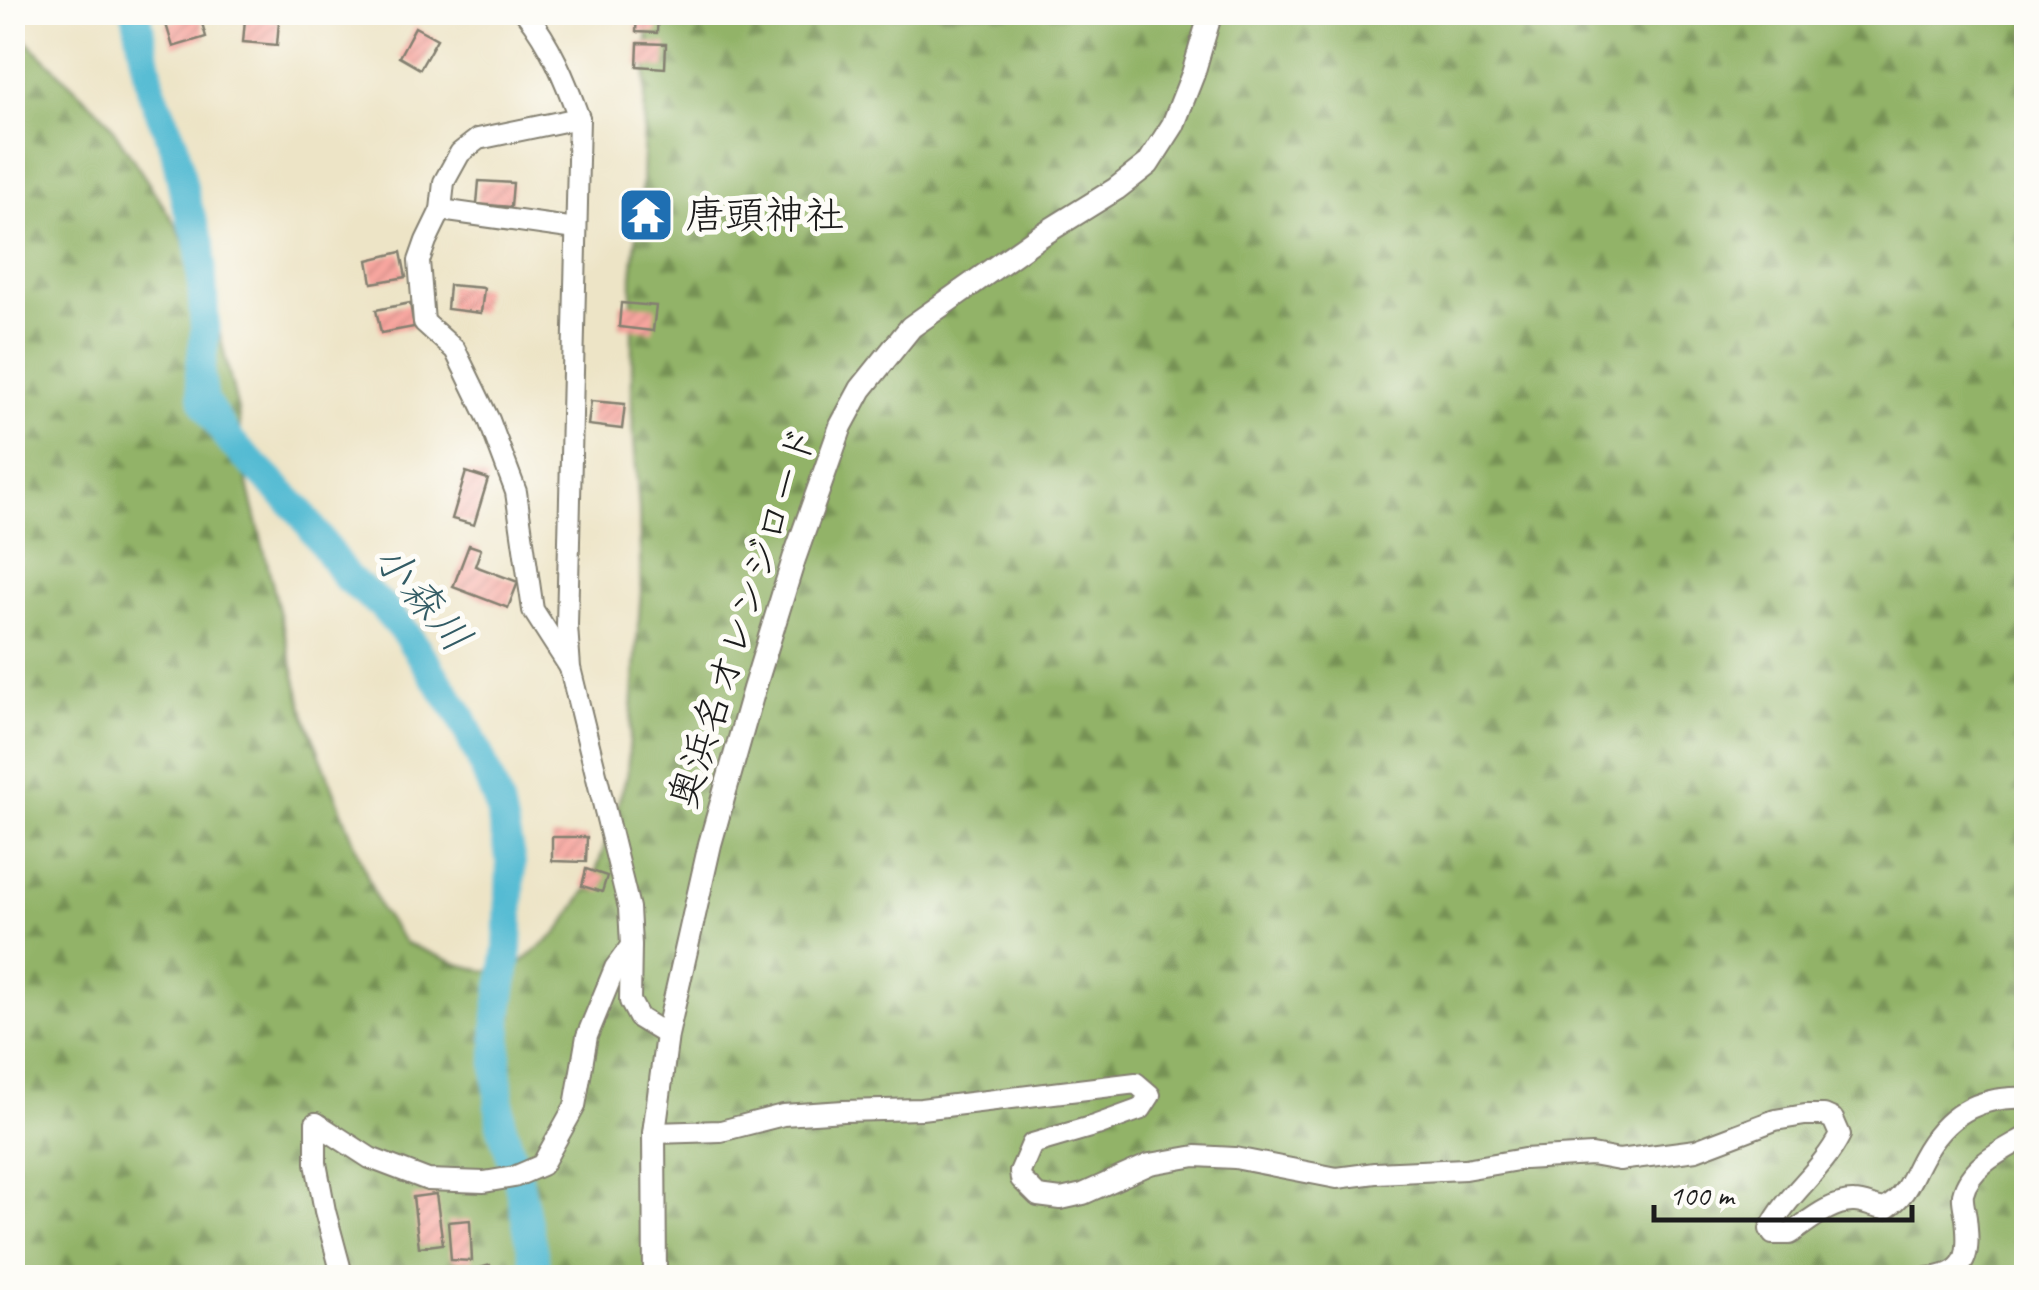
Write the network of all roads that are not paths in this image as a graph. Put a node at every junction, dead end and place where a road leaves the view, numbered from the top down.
1 (525, 12) edge
2 (1211, 12) edge
3 (578, 118) junction
4 (442, 210) junction
5 (576, 229) junction
6 (570, 668) junction
7 (632, 946) junction
8 (667, 1035) junction
9 (2026, 1098) edge
10 (654, 1134) junction
11 (2026, 1137) edge
12 (343, 1278) edge
13 (655, 1278) edge
14 (1927, 1278) edge

1 - 3 street
2 - 8 street, 奥浜名オレンジロード
3 - 4 street
3 - 5 street
4 - 5 street
4 - 6 street
5 - 6 street
6 - 7 street
7 - 8 street
7 - 12 street
8 - 10 street, 奥浜名オレンジロード
9 - 10 street
10 - 13 street, 奥浜名オレンジロード
11 - 14 street

